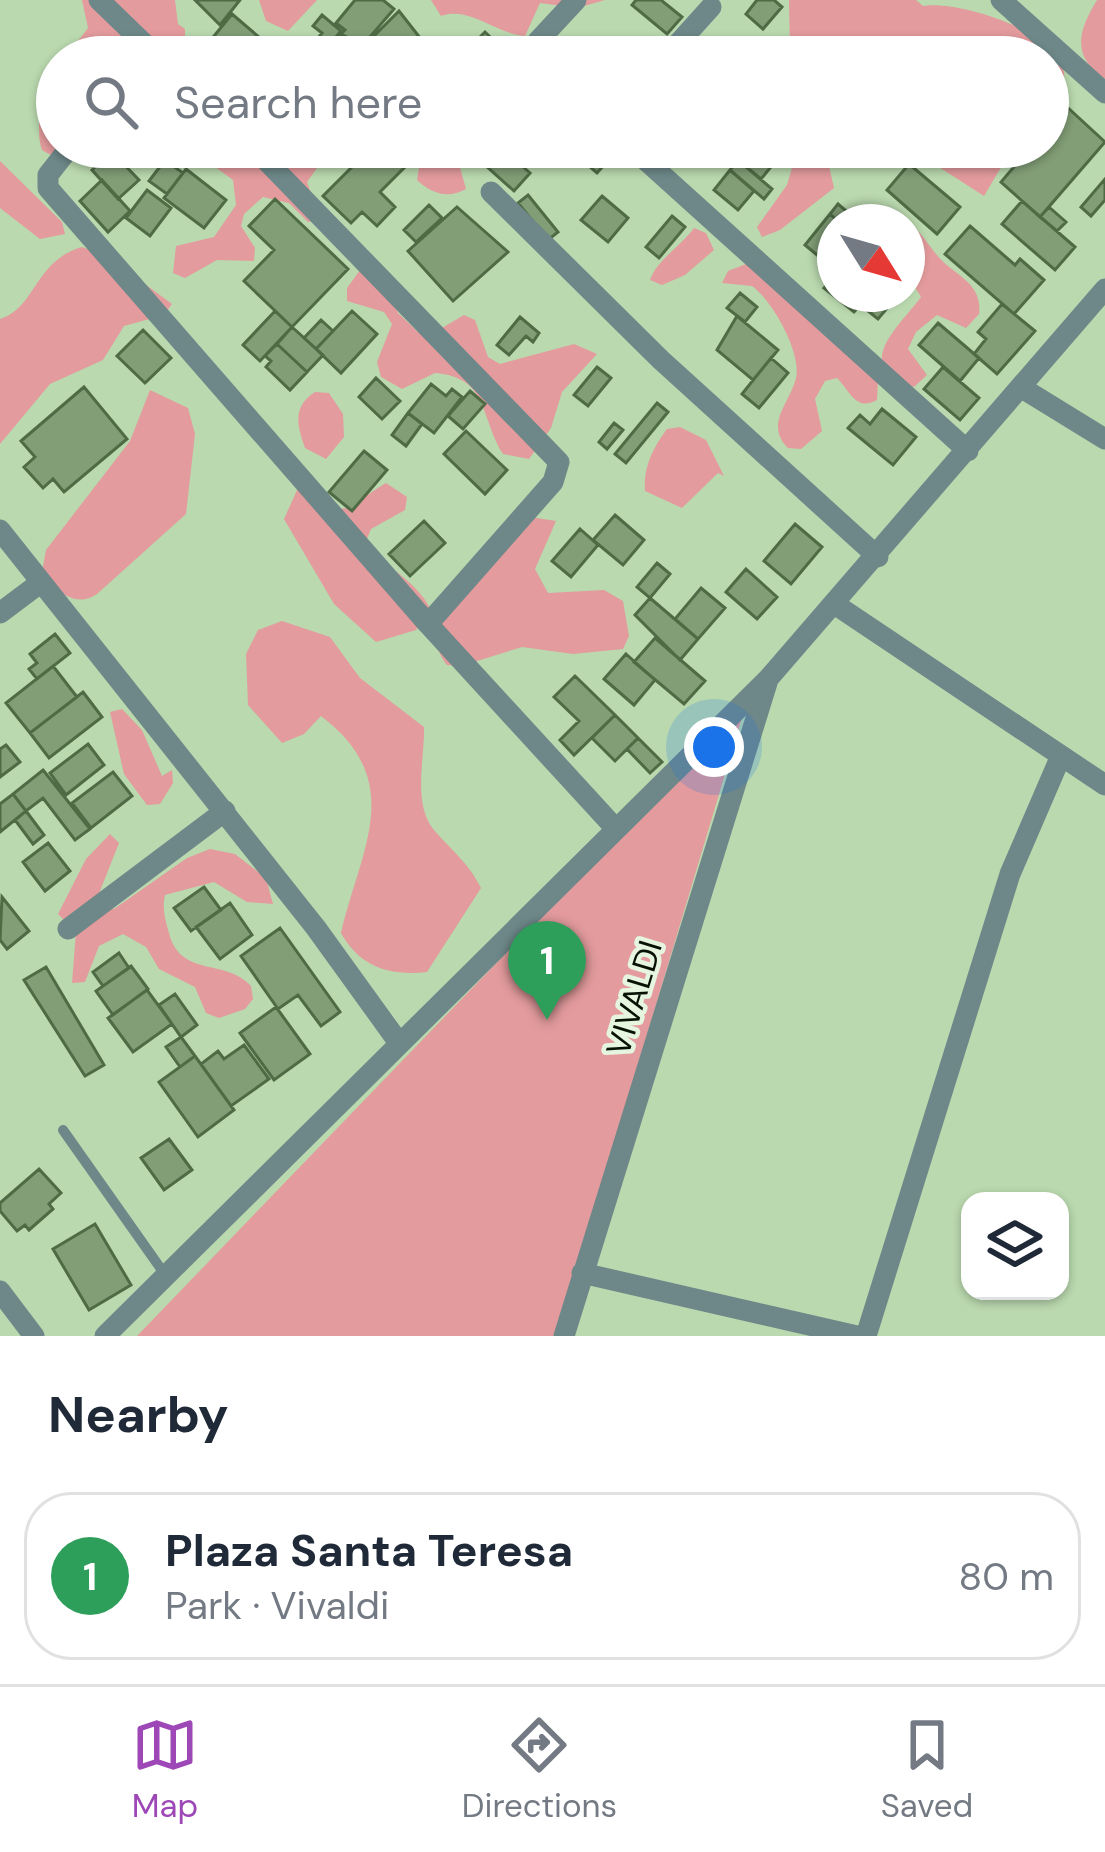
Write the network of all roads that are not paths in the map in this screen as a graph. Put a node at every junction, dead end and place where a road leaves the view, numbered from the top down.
1 (99, 0) edge
2 (576, 0) edge
3 (1001, 0) edge
4 (711, 7) dead end
5 (132, 36) edge
6 (543, 36) edge
7 (685, 36) edge
8 (1041, 36) edge
9 (1069, 61) edge
10 (1105, 93) edge
11 (54, 168) edge
12 (273, 168) edge
13 (654, 168) edge
14 (491, 192) dead end
15 (1105, 289) edge
16 (1022, 388) junction
17 (1105, 440) edge
18 (968, 451) junction
19 (0, 530) edge
20 (878, 557) junction
21 (40, 583) junction
22 (836, 605) junction
23 (0, 613) edge
24 (428, 624) junction
25 (768, 680) junction
26 (1060, 758) junction
27 (1105, 785) edge
28 (225, 811) junction
29 (616, 829) junction
30 (68, 929) dead end
31 (399, 1043) junction
32 (63, 1130) dead end
33 (582, 1273) junction
34 (166, 1276) junction
35 (0, 1291) edge
36 (107, 1335) edge
37 (34, 1336) edge
38 (564, 1336) edge
39 (862, 1336) edge

1 - 5 street
2 - 6 street
3 - 8 street
4 - 7 street
9 - 10 street
11 - 24 street
12 - 24 street
13 - 18 street
14 - 20 street
15 - 16 street
16 - 17 street
16 - 18 street
18 - 20 street
19 - 21 street
20 - 22 street
21 - 23 street
21 - 28 street
22 - 25 street
22 - 26 street
24 - 29 street
25 - 29 street
25 - 33 street, VIVALDI
26 - 27 street
26 - 39 street
28 - 30 street
28 - 31 street
29 - 31 street
31 - 34 street
32 - 34 lane
33 - 38 street, VIVALDI
33 - 39 street
34 - 36 street
35 - 37 street

